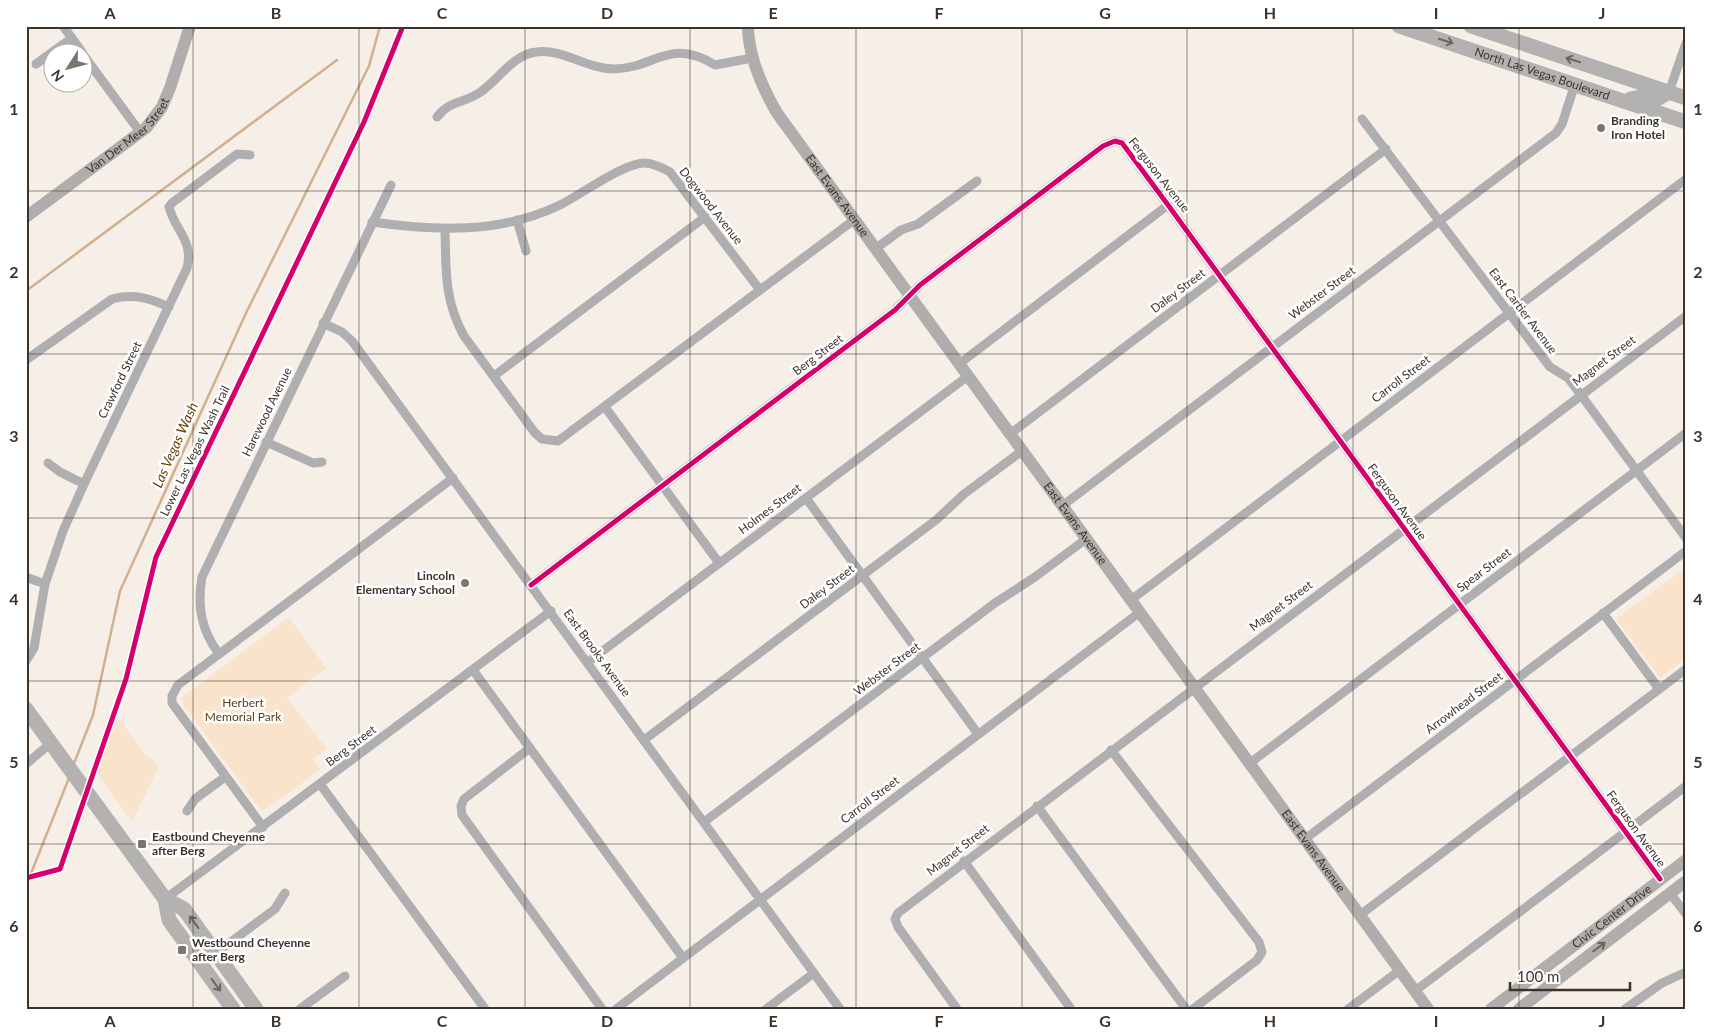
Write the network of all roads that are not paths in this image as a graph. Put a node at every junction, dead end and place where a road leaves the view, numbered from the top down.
1 (63, 26) edge
2 (190, 26) edge
3 (748, 26) edge
4 (1399, 26) edge
5 (1471, 26) edge
6 (72, 38) junction
7 (75, 42) edge
8 (1686, 43) edge
9 (752, 58) junction
10 (36, 64) dead end
11 (92, 67) edge
12 (1619, 75) junction
13 (1575, 84) junction
14 (1669, 92) junction
15 (1686, 98) edge
16 (1624, 100) junction
17 (437, 117) dead end
18 (1362, 119) dead end
19 (1686, 122) edge
20 (140, 132) junction
21 (1115, 141) joint
22 (1386, 149) junction
23 (250, 154) dead end
24 (1686, 179) edge
25 (977, 181) dead end
26 (391, 185) dead end
27 (1168, 205) junction
28 (26, 217) edge
29 (705, 217) junction
30 (517, 220) junction
31 (854, 220) junction
32 (1439, 220) junction
33 (372, 222) junction
34 (445, 229) junction
35 (875, 249) junction
36 (526, 251) dead end
37 (1219, 275) junction
38 (760, 290) junction
39 (909, 296) junction
40 (169, 308) junction
41 (1509, 313) junction
42 (1686, 316) edge
43 (324, 323) junction
44 (1272, 347) junction
45 (26, 360) edge
46 (959, 364) junction
47 (494, 376) junction
48 (968, 376) junction
49 (1581, 395) junction
50 (605, 407) junction
51 (1686, 433) edge
52 (1010, 434) junction
53 (1340, 441) junction
54 (266, 442) junction
55 (1022, 451) junction
56 (48, 462) dead end
57 (322, 462) dead end
58 (1636, 470) junction
59 (453, 478) junction
60 (84, 484) junction
61 (662, 486) junction
62 (806, 498) junction
63 (1062, 506) junction
64 (1404, 529) junction
65 (1686, 538) edge
66 (1086, 539) junction
67 (1686, 551) edge
68 (719, 563) junction
69 (862, 575) junction
70 (26, 577) edge
71 (46, 584) junction
72 (531, 585) junction
73 (1131, 600) junction
74 (1459, 605) junction
75 (550, 611) junction
76 (1140, 612) junction
77 (1603, 613) junction
78 (219, 654) junction
79 (922, 657) junction
80 (26, 661) edge
81 (588, 662) junction
82 (1686, 669) edge
83 (473, 670) junction
84 (1514, 680) junction
85 (1194, 687) junction
86 (1659, 689) junction
87 (26, 709) edge
88 (978, 734) junction
89 (644, 740) junction
90 (51, 743) junction
91 (530, 748) junction
92 (1110, 750) junction
93 (1570, 756) junction
94 (1250, 763) junction
95 (26, 764) edge
96 (225, 776) junction
97 (320, 784) junction
98 (1686, 786) edge
99 (1037, 806) junction
100 (187, 812) dead end
101 (704, 822) junction
102 (263, 827) junction
103 (1625, 832) junction
104 (1305, 839) junction
105 (1686, 860) edge
106 (964, 861) junction
107 (1686, 868) edge
108 (1660, 879) junction
109 (1686, 881) edge
110 (285, 893) dead end
111 (1670, 893) junction
112 (164, 899) junction
113 (760, 899) junction
114 (1686, 914) edge
115 (1360, 915) junction
116 (1627, 926) junction
117 (216, 953) junction
118 (683, 958) junction
119 (1400, 970) junction
120 (1686, 972) edge
121 (814, 973) junction
122 (345, 976) dead end
123 (1413, 989) junction
124 (233, 1009) edge
125 (256, 1009) edge
126 (300, 1009) edge
127 (485, 1009) edge
128 (602, 1009) edge
129 (616, 1009) edge
130 (766, 1009) edge
131 (840, 1009) edge
132 (957, 1009) edge
133 (1071, 1009) edge
134 (1186, 1009) edge
135 (1194, 1009) edge
136 (1348, 1009) edge
137 (1419, 1009) edge
138 (1428, 1009) edge
139 (1491, 1009) edge
140 (1518, 1009) edge
141 (1626, 1009) edge

1 - 6 street
2 - 20 street, Van Der Meer Street
3 - 9 street, East Evans Avenue
4 -> 13 main road, North Las Vegas Boulevard
12 -> 5 main road, North Las Vegas Boulevard
6 - 7 street
6 - 10 street
8 - 14 street
9 - 17 street
9 - 31 street, East Evans Avenue
11 - 20 street
12 - 13 main road
12 - 14 main road, North Las Vegas Boulevard
13 - 16 main road, North Las Vegas Boulevard
13 - 32 street, Webster Street
14 - 15 main road, North Las Vegas Boulevard
14 - 16 main road
16 - 19 main road, North Las Vegas Boulevard
18 - 22 street, East Cartier Avenue
20 - 28 street, Van Der Meer Street
21 - 27 street, Ferguson Avenue
21 - 39 street, Berg Street
22 - 32 street, East Cartier Avenue
22 - 37 street, Daley Street
23 - 40 street, Crawford Street
24 - 41 street, Carroll Street
25 - 35 street
26 - 33 street, Harewood Avenue
27 - 37 street, Ferguson Avenue
27 - 46 street
29 - 30 street, Dogwood Avenue
29 - 38 street, Dogwood Avenue
29 - 47 street
30 - 34 street, Dogwood Avenue
30 - 36 street
31 - 35 street, East Evans Avenue
31 - 38 street
32 - 41 street, East Cartier Avenue
32 - 44 street, Webster Street
33 - 34 street, Dogwood Avenue
33 - 43 street, Harewood Avenue
34 - 47 street
35 - 39 street, East Evans Avenue
37 - 44 street, Ferguson Avenue
37 - 52 street, Daley Street
38 - 50 street
39 - 46 street, East Evans Avenue
39 - 61 street, Berg Street
40 - 45 street
40 - 60 street, Crawford Street
41 - 49 street, East Cartier Avenue
41 - 53 street, Carroll Street
42 - 49 street, Magnet Street
43 - 54 street, Harewood Avenue
43 - 59 street, East Brooks Avenue
44 - 53 street, Ferguson Avenue
44 - 63 street, Webster Street
46 - 48 street, East Evans Avenue
47 - 50 street
48 - 52 street, East Evans Avenue
48 - 62 street, Holmes Street
49 - 58 street, East Cartier Avenue
49 - 64 street, Magnet Street
50 - 61 street
51 - 58 street, Spear Street
52 - 55 street, East Evans Avenue
53 - 64 street, Ferguson Avenue
53 - 73 street, Carroll Street
54 - 57 street
54 - 78 street, Harewood Avenue
55 - 63 street, East Evans Avenue
55 - 69 street, Daley Street
56 - 60 street
58 - 65 street, East Cartier Avenue
58 - 74 street, Spear Street
59 - 72 street, East Brooks Avenue
59 - 78 street
60 - 71 street, Crawford Street
61 - 68 street
61 - 72 street, Berg Street
62 - 68 street, Holmes Street
62 - 69 street
63 - 66 street, East Evans Avenue
64 - 74 street, Ferguson Avenue
64 - 85 street, Magnet Street
66 - 73 street, East Evans Avenue
66 - 79 street, Webster Street
67 - 77 street, Arrowhead Street
68 - 81 street, Holmes Street
69 - 79 street
69 - 89 street, Daley Street
70 - 71 street
71 - 80 street, Crawford Street
72 - 75 street, East Brooks Avenue
73 - 76 street, East Evans Avenue
74 - 84 street, Ferguson Avenue
74 - 94 street, Spear Street
75 - 81 street, East Brooks Avenue
75 - 83 street, Berg Street
76 - 85 street, East Evans Avenue
76 - 88 street, Carroll Street
77 - 84 street, Arrowhead Street
77 - 86 street
78 - 96 street
79 - 88 street
79 - 101 street, Webster Street
81 - 89 street, East Brooks Avenue
82 - 86 street
83 - 91 street
83 - 97 street, Berg Street
84 - 93 street, Ferguson Avenue
84 - 104 street, Arrowhead Street
85 - 92 street, Magnet Street
85 - 94 street, East Evans Avenue
86 - 93 street
87 - 90 main road
88 - 113 street, Carroll Street
89 - 101 street, East Brooks Avenue
90 - 95 street
90 - 112 main road
91 - 118 street
91 - 128 street
92 - 99 street, Magnet Street
92 - 135 street
93 - 103 street, Ferguson Avenue
93 - 115 street
94 - 104 street, East Evans Avenue
96 - 100 street
96 - 102 street
97 - 102 street, Berg Street
97 - 127 street
98 - 103 street
99 - 106 street, Magnet Street
99 - 134 street
101 - 113 street, East Brooks Avenue
102 - 112 street, Berg Street
103 - 108 street, Ferguson Avenue
103 - 123 street
104 - 115 street, East Evans Avenue
105 - 108 street, Civic Center Drive
106 - 132 street, Magnet Street
106 - 133 street
107 - 111 street
108 - 116 street
108 - 139 street, Civic Center Drive
109 - 111 street, Civic Center Drive
110 - 117 street
111 - 114 street
111 - 116 street, Civic Center Drive
117 -> 112 main road
112 -> 124 main road
113 - 118 street, Carroll Street
113 - 121 street, East Brooks Avenue
115 - 119 street, East Evans Avenue
140 -> 116 street, Civic Center Drive
117 - 125 main road
118 - 129 street, Carroll Street
119 - 123 street, East Evans Avenue
119 - 136 street
120 - 141 street
121 - 130 street
121 - 131 street, East Brooks Avenue
122 - 126 street
123 - 137 street
123 - 138 street, East Evans Avenue

